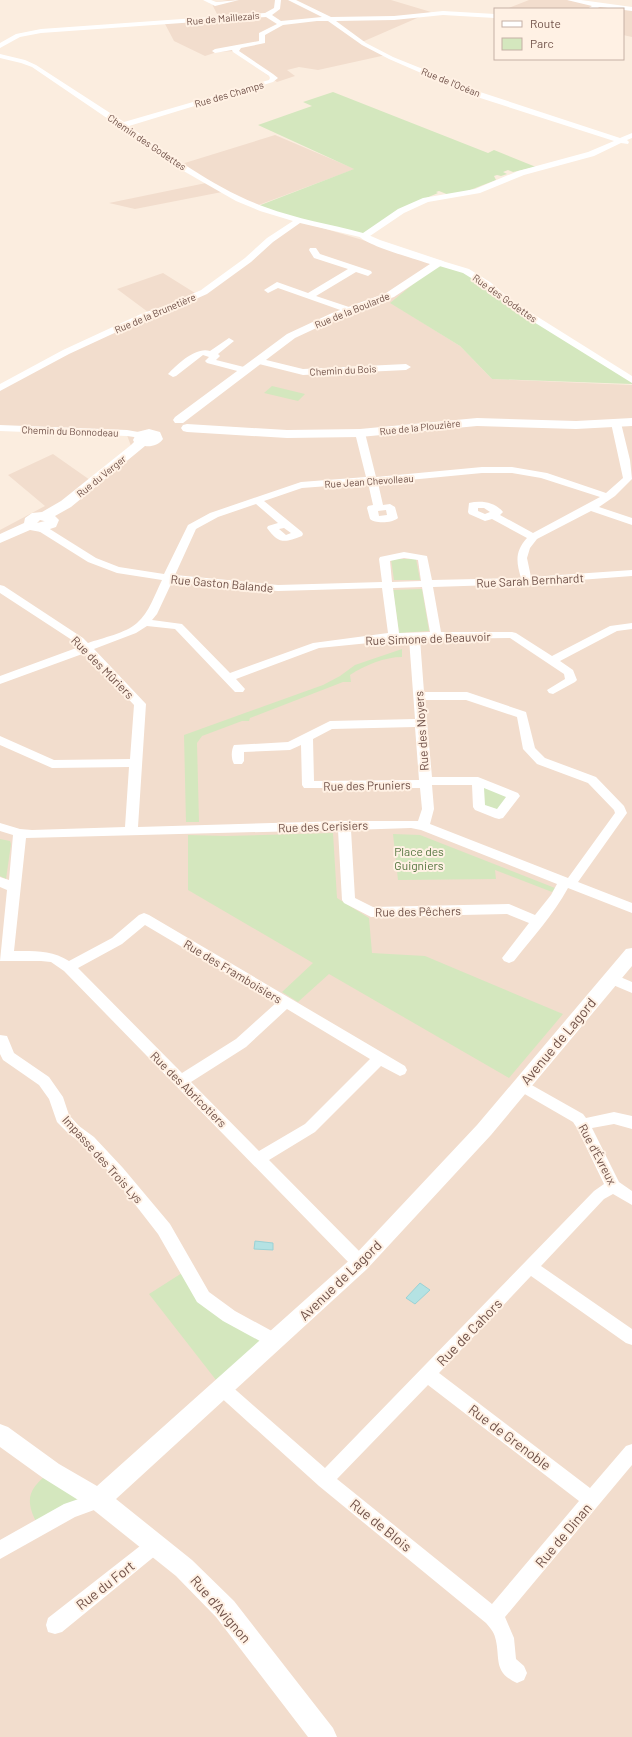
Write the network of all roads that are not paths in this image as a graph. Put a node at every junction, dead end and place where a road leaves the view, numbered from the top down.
1 (206, 0) edge
2 (236, 0) edge
3 (278, 0) edge
4 (291, 0) edge
5 (570, 0) edge
6 (599, 5) junction
7 (592, 8) edge
8 (624, 8) edge
9 (220, 11) junction
10 (266, 15) junction
11 (494, 16) edge
12 (330, 19) junction
13 (280, 23) junction
14 (0, 46) edge
15 (238, 47) junction
16 (215, 51) dead end
17 (0, 56) edge
18 (123, 125) junction
19 (632, 135) edge
20 (621, 141) junction
21 (632, 144) edge
22 (299, 220) junction
23 (364, 236) junction
24 (313, 250) dead end
25 (439, 263) junction
26 (355, 269) junction
27 (368, 273) dead end
28 (268, 290) dead end
29 (309, 296) junction
30 (348, 310) junction
31 (229, 341) dead end
32 (211, 358) junction
33 (258, 361) junction
34 (406, 366) dead end
35 (245, 370) junction
36 (174, 374) dead end
37 (632, 380) edge
38 (0, 388) edge
39 (632, 422) edge
40 (616, 423) junction
41 (0, 428) edge
42 (166, 431) junction
43 (360, 433) junction
44 (629, 462) edge
45 (630, 475) edge
46 (372, 480) junction
47 (606, 496) junction
48 (257, 500) junction
49 (590, 507) junction
50 (379, 508) dead end
51 (492, 515) dead end
52 (632, 522) edge
53 (42, 524) junction
54 (285, 524) dead end
55 (4, 537) edge
56 (533, 537) junction
57 (632, 573) edge
58 (168, 578) junction
59 (527, 581) junction
60 (428, 585) junction
61 (388, 586) junction
62 (0, 588) edge
63 (146, 622) junction
64 (632, 626) edge
65 (436, 635) junction
66 (394, 636) junction
67 (414, 636) junction
68 (87, 648) junction
69 (551, 660) junction
70 (229, 678) junction
71 (0, 680) edge
72 (239, 688) dead end
73 (553, 690) dead end
74 (419, 696) junction
75 (421, 723) junction
76 (0, 740) edge
77 (307, 742) junction
78 (238, 761) dead end
79 (135, 763) junction
80 (478, 781) dead end
81 (425, 783) junction
82 (344, 825) junction
83 (423, 826) junction
84 (0, 827) edge
85 (131, 831) junction
86 (20, 833) junction
87 (0, 881) edge
88 (568, 883) junction
89 (14, 888) junction
90 (632, 908) edge
91 (538, 922) junction
92 (632, 954) edge
93 (4, 956) edge
94 (509, 958) dead end
95 (69, 967) junction
96 (611, 978) junction
97 (632, 988) edge
98 (286, 1002) junction
99 (2, 1040) dead end
100 (380, 1058) junction
101 (400, 1070) dead end
102 (181, 1082) junction
103 (521, 1085) junction
104 (632, 1123) edge
105 (584, 1124) junction
106 (258, 1159) junction
107 (613, 1186) junction
108 (632, 1199) edge
109 (360, 1263) junction
110 (531, 1268) junction
111 (632, 1338) edge
112 (275, 1341) junction
113 (428, 1375) junction
114 (223, 1389) junction
115 (0, 1434) edge
116 (632, 1452) edge
117 (325, 1480) junction
118 (99, 1500) junction
119 (592, 1500) junction
120 (155, 1545) junction
121 (0, 1550) edge
122 (493, 1617) junction
123 (55, 1625) dead end
124 (517, 1672) dead end
125 (324, 1737) edge

1 - 9 street
2 - 9 street
3 - 10 street
4 - 12 street, Rue de l'Océan
5 - 6 street
6 - 7 street
6 - 8 street
9 - 10 street, Rue de Maillezais
9 - 14 street, Rue de Maillezais
10 - 13 street, Rue de Maillezais
11 - 12 street
12 - 13 street
12 - 20 street, Rue de l'Océan
13 - 15 street
15 - 16 street
15 - 18 street, Rue des Champs
17 - 18 street, Chemin des Godettes
18 - 22 street, Chemin des Godettes
19 - 20 street
20 - 21 street, Rue de l'Océan
20 - 23 street
22 - 23 street, Rue des Godettes
22 - 38 street, Rue de la Brunetière
23 - 25 street, Rue des Godettes
24 - 26 street
25 - 30 street, Rue de la Boularde
25 - 37 street, Rue des Godettes
26 - 27 street
26 - 29 street
28 - 29 street
29 - 30 street
30 - 33 street, Rue de la Boularde
31 - 32 street
32 - 35 street
32 - 36 street
33 - 34 street, Chemin du Bois
33 - 35 street, Rue de la Boularde
35 - 42 street, Rue de la Boularde
39 - 40 street, Rue de la Plouzière
40 - 43 street, Rue de la Plouzière
40 - 44 street
41 - 42 street, Chemin du Bonnodeau
42 - 43 street, Rue de la Plouzière
42 - 53 street, Rue du Verger
43 - 46 street
44 - 45 street
45 - 47 street
46 - 47 street, Rue Jean Chevolleau
46 - 48 street, Rue Jean Chevolleau
46 - 50 street
47 - 49 street
48 - 54 street
48 - 58 street, Rue Jean Chevolleau
49 - 52 street
49 - 56 street
51 - 56 street
53 - 55 street
53 - 58 street, Rue Gaston Balande
56 - 59 street
57 - 59 street, Rue Sarah Bernhardt
58 - 61 street, Rue Gaston Balande
58 - 63 street, Rue Jean Chevolleau
59 - 60 street, Rue Sarah Bernhardt
60 - 61 street, Rue Gaston Balande
60 - 61 street
60 - 65 street
61 - 66 street
62 - 68 street, Rue des Mûriers
63 - 68 street
63 - 70 street
64 - 69 street
65 - 67 street, Rue Simone de Beauvoir
65 - 69 street, Rue Simone de Beauvoir
66 - 67 street, Rue Simone de Beauvoir
66 - 70 street, Rue Simone de Beauvoir
67 - 74 street, Rue des Noyers
68 - 71 street
68 - 79 street, Rue des Mûriers
69 - 73 street, Rue Simone de Beauvoir
70 - 72 street
74 - 75 street, Rue des Noyers
74 - 88 street
75 - 77 street
75 - 81 street, Rue des Noyers
76 - 79 street
77 - 78 street
77 - 81 street, Rue des Pruniers
79 - 85 street, Rue des Mûriers
80 - 81 street, Rue des Pruniers
81 - 83 street, Rue des Noyers
82 - 83 street, Rue des Cerisiers
82 - 85 street, Rue des Cerisiers
82 - 91 street, Rue des Pêchers
83 - 88 street, Rue des Cerisiers
84 - 86 street, Rue des Cerisiers
85 - 86 street, Rue des Cerisiers
86 - 89 street
87 - 89 street
88 - 90 street, Rue des Cerisiers
88 - 91 street
89 - 93 street
91 - 94 street
92 - 96 street, Avenue de Lagord
93 - 95 street, Rue des Abricotiers
95 - 98 street, Rue des Framboisiers
95 - 102 street, Rue des Abricotiers
96 - 97 street
96 - 103 street, Avenue de Lagord
98 - 100 street, Rue des Framboisiers
98 - 102 street
99 - 112 street, Impasse des Trois Lys
100 - 101 street, Rue des Framboisiers
100 - 106 street
102 - 106 street, Rue des Abricotiers
103 - 105 street, Rue d'Évreux
103 - 109 street, Avenue de Lagord
104 - 105 street
105 - 107 street, Rue d'Évreux
106 - 109 street, Rue des Abricotiers
107 - 108 street, Rue d'Évreux
107 - 110 street, Rue de Cahors
109 - 112 street, Avenue de Lagord
110 - 111 street
110 - 113 street, Rue de Cahors
112 - 114 street, Avenue de Lagord
113 - 117 street, Rue de Cahors
113 - 119 street, Rue de Grenoble
114 - 117 street, Rue de Blois
114 - 118 street, Avenue de Lagord
115 - 118 street, Rue d'Avignon
116 - 119 street, Rue de Dinan
117 - 122 street, Rue de Blois
118 - 120 street, Rue d'Avignon
118 - 121 street, Avenue de Lagord
119 - 122 street, Rue de Dinan
120 - 123 street, Rue du Fort
120 - 125 street, Rue d'Avignon
122 - 124 street, Rue de Blois

